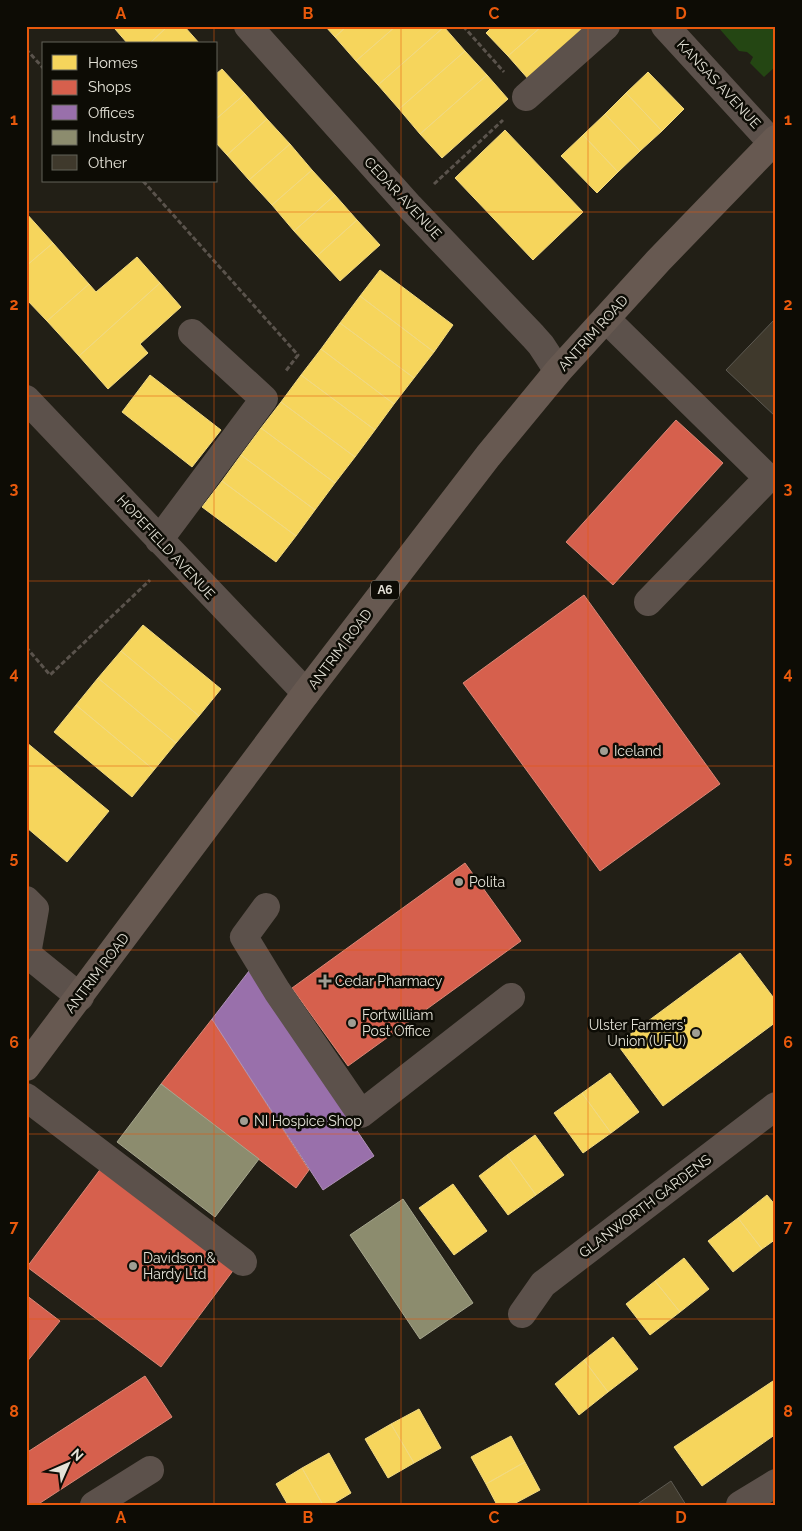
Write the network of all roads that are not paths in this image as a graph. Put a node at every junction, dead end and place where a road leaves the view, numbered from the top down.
1 (248, 26) edge
2 (606, 26) edge
3 (666, 26) edge
4 (526, 98) road end
5 (775, 143) edge
6 (606, 319) junction
7 (192, 333) dead end
8 (558, 371) junction
9 (26, 399) edge
10 (167, 548) junction
11 (648, 602) dead end
12 (306, 693) junction
13 (26, 900) edge
14 (266, 907) dead end
15 (26, 955) edge
16 (80, 997) junction
17 (511, 997) dead end
18 (26, 1067) edge
19 (26, 1097) edge
20 (776, 1106) edge
21 (243, 1262) dead end
22 (522, 1314) dead end
23 (150, 1470) dead end
24 (776, 1484) edge
25 (94, 1505) edge
26 (740, 1505) edge

1 - 8 street, CEDAR AVENUE
2 - 4 street
3 - 5 street, KANSAS AVENUE
5 - 6 main road, ANTRIM ROAD / A6
6 - 8 main road, ANTRIM ROAD / A6
6 - 11 street
7 - 10 street
8 - 12 main road, ANTRIM ROAD / A6
9 - 10 street, HOPEFIELD AVENUE
10 - 12 street, HOPEFIELD AVENUE
12 - 16 main road, ANTRIM ROAD / A6
13 - 15 street
14 - 17 street
15 - 16 street
16 - 18 main road, ANTRIM ROAD / A6
19 - 21 street
20 - 22 street, GLANWORTH GARDENS
23 - 25 street
24 - 26 street

